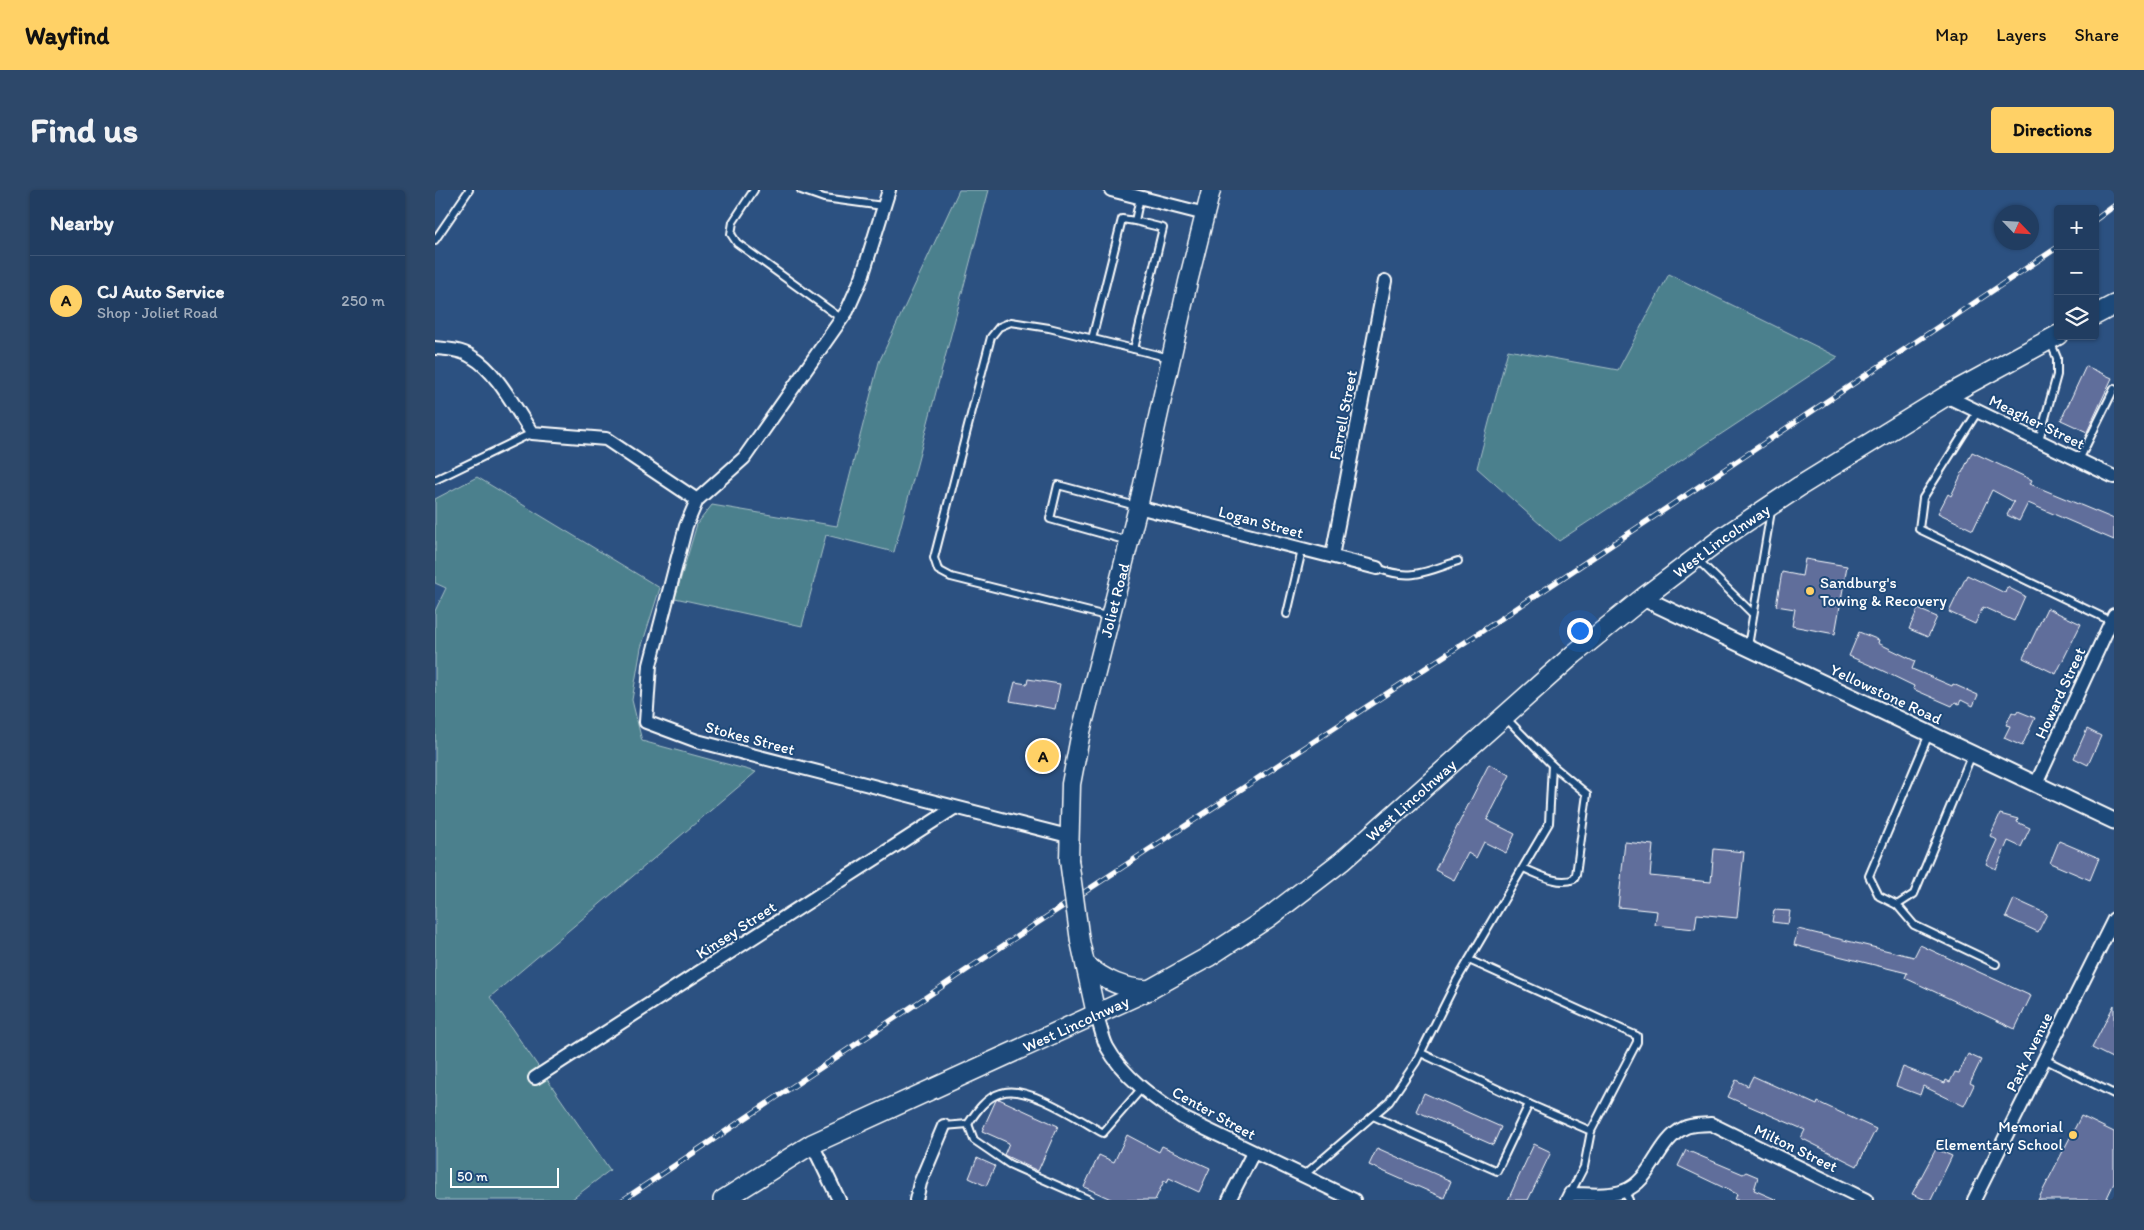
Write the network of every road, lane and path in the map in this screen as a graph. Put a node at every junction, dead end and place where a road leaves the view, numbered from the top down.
1 (469, 190) edge
2 (754, 190) edge
3 (801, 190) edge
4 (889, 190) edge
5 (1111, 190) edge
6 (1211, 190) edge
7 (1140, 197) junction
8 (883, 206) junction
9 (1205, 214) junction
10 (1135, 221) junction
11 (435, 240) edge
12 (1385, 281) dead end
13 (842, 319) junction
14 (2053, 337) edge
15 (1092, 339) junction
16 (435, 348) edge
17 (1134, 350) junction
18 (1171, 359) junction
19 (2114, 388) edge
20 (1946, 396) junction
21 (1978, 411) junction
22 (531, 433) junction
23 (2039, 440) junction
24 (2079, 460) junction
25 (2114, 477) edge
26 (435, 480) edge
27 (697, 500) junction
28 (1773, 504) junction
29 (1138, 507) junction
30 (1129, 541) junction
31 (1302, 550) junction
32 (1332, 556) junction
33 (1696, 558) junction
34 (1457, 561) dead end
35 (1377, 568) joint
36 (1643, 598) junction
37 (1287, 614) dead end
38 (1753, 614) junction
39 (1110, 618) junction
40 (2113, 618) edge
41 (1748, 648) junction
42 (1505, 717) junction
43 (1930, 734) junction
44 (1971, 754) junction
45 (1552, 765) junction
46 (2036, 784) junction
47 (954, 808) junction
48 (2114, 821) edge
49 (1068, 836) junction
50 (1523, 868) junction
51 (1897, 905) junction
52 (2114, 919) edge
53 (1469, 960) junction
54 (1996, 964) dead end
55 (1085, 965) junction
56 (1149, 990) junction
57 (1097, 1014) junction
58 (1421, 1053) junction
59 (2044, 1060) junction
60 (535, 1078) dead end
61 (1142, 1088) junction
62 (2114, 1094) edge
63 (1529, 1104) junction
64 (1373, 1116) junction
65 (968, 1124) junction
66 (944, 1126) joint
67 (1591, 1131) junction
68 (812, 1144) junction
69 (1253, 1153) junction
70 (1303, 1176) junction
71 (1627, 1195) edge
72 (1568, 1197) edge
73 (733, 1198) edge
74 (839, 1200) edge
75 (916, 1200) edge
76 (1090, 1200) edge
77 (1229, 1200) edge
78 (1354, 1200) edge
79 (1866, 1200) edge
80 (1974, 1200) edge

1 - 11 lane
2 - 13 lane
3 - 8 lane
4 - 8 street
5 - 7 street
6 - 9 main road, Joliet Road
7 - 9 street
7 - 10 lane
8 - 13 street
9 - 18 main road, Joliet Road
10 - 15 lane
10 - 17 lane
12 - 32 street, Farrell Street
13 - 27 street
14 - 20 main road, West Lincolnway
14 - 23 lane
15 - 17 lane
15 - 39 lane
16 - 22 street
17 - 18 lane
18 - 29 main road, Joliet Road
19 - 24 lane
20 - 21 street, Meagher Street
20 - 28 main road, West Lincolnway
21 - 23 street, Meagher Street
21 - 40 lane
22 - 26 lane
22 - 27 street
23 - 24 street, Meagher Street
24 - 25 street, Meagher Street
27 - 47 street, Stokes Street
28 - 33 main road, West Lincolnway
28 - 38 lane
29 - 30 main road, Joliet Road
29 - 30 lane
29 - 31 street, Logan Street
30 - 39 main road, Joliet Road
31 - 32 street, Logan Street
31 - 37 lane
32 - 35 street, Logan Street
33 - 36 main road, West Lincolnway
33 - 38 lane
34 - 35 lane
36 - 41 street, Yellowstone Road
36 - 42 main road, West Lincolnway
38 - 41 lane
39 - 49 main road, Joliet Road
40 - 46 street, Howard Street
41 - 43 street, Yellowstone Road
42 - 45 lane
42 - 56 main road, West Lincolnway
43 - 44 street, Yellowstone Road
43 - 51 lane
44 - 46 street, Yellowstone Road
44 - 51 lane
45 - 50 lane
45 - 50 lane
46 - 48 street, Yellowstone Road
47 - 49 street, Stokes Street
47 - 60 street, Kinsey Street
49 - 55 main road, Joliet Road, bridge
50 - 53 lane
51 - 54 lane
52 - 59 street, Park Avenue
53 - 58 lane
53 - 67 lane
55 - 56 main road
55 - 57 main road, Joliet Road
56 - 57 main road, West Lincolnway
57 - 61 street, Center Street
57 - 68 main road, West Lincolnway
58 - 63 lane
58 - 64 lane
59 - 62 lane
59 - 80 street, Park Avenue
61 - 65 lane
61 - 69 street, Center Street
63 - 64 lane
63 - 67 lane
64 - 70 lane
65 - 66 lane
65 - 76 lane
66 - 75 street
67 - 72 lane
68 - 73 main road, West Lincolnway
68 - 74 street
69 - 70 street, Center Street
69 - 77 street
70 - 78 street, Center Street
71 - 72 street
71 - 79 street, Milton Street

